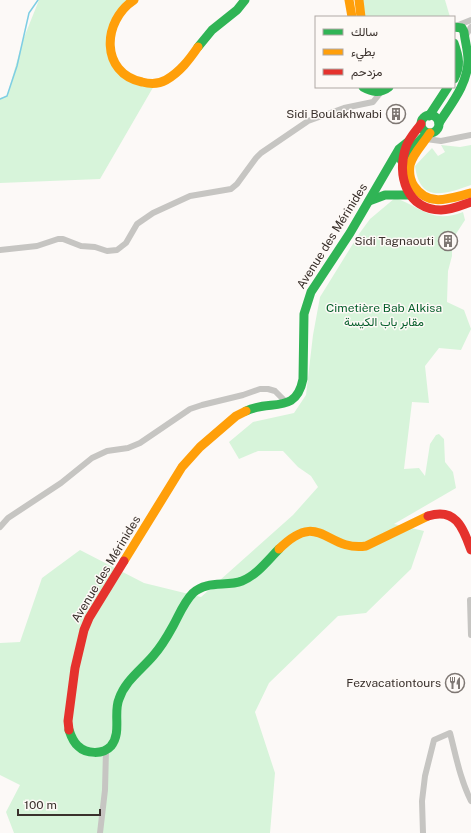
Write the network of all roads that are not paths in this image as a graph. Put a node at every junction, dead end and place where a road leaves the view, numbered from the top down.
1 (134, 0) edge
2 (245, 0) edge
3 (349, 0) edge
4 (358, 0) edge
5 (352, 16) edge
6 (361, 16) edge
7 (471, 20) edge
8 (455, 26) edge
9 (455, 26) edge
10 (471, 27) edge
11 (464, 37) junction
12 (455, 45) edge
13 (469, 53) edge
14 (455, 77) edge
15 (365, 88) edge
16 (447, 88) edge
17 (385, 89) edge
18 (429, 116) junction
19 (439, 123) junction
20 (421, 124) junction
21 (428, 135) junction
22 (471, 135) edge
23 (409, 141) junction
24 (402, 159) junction
25 (386, 172) junction
26 (471, 193) edge
27 (410, 195) junction
28 (369, 201) junction
29 (471, 202) edge
30 (0, 250) edge
31 (287, 403) junction
32 (0, 527) edge
33 (471, 550) edge
34 (470, 600) dead end
35 (471, 635) edge
36 (106, 750) junction
37 (471, 800) edge
38 (100, 833) edge
39 (423, 833) edge

1 - 2 main road
3 - 5 main road
4 - 6 main road
7 - 8 street
9 - 11 main road
10 - 11 street
11 - 13 main road
12 - 14 main road
13 - 19 main road
15 - 17 main road
16 - 18 main road
17 - 30 street
18 - 19 main road
18 - 20 main road
19 - 21 main road
20 - 21 main road
20 - 23 main road
21 - 22 street
21 - 24 main road
21 - 26 main road
23 - 24 main road
23 - 25 main road, Avenue des Mérinides
24 - 25 main road
24 - 27 main road
25 - 28 main road, Avenue des Mérinides
27 - 28 main road
27 - 29 main road
28 - 31 main road, Avenue des Mérinides
31 - 32 street
31 - 36 main road, Avenue des Mérinides
33 - 36 main road
34 - 35 street
36 - 38 street
37 - 39 street

